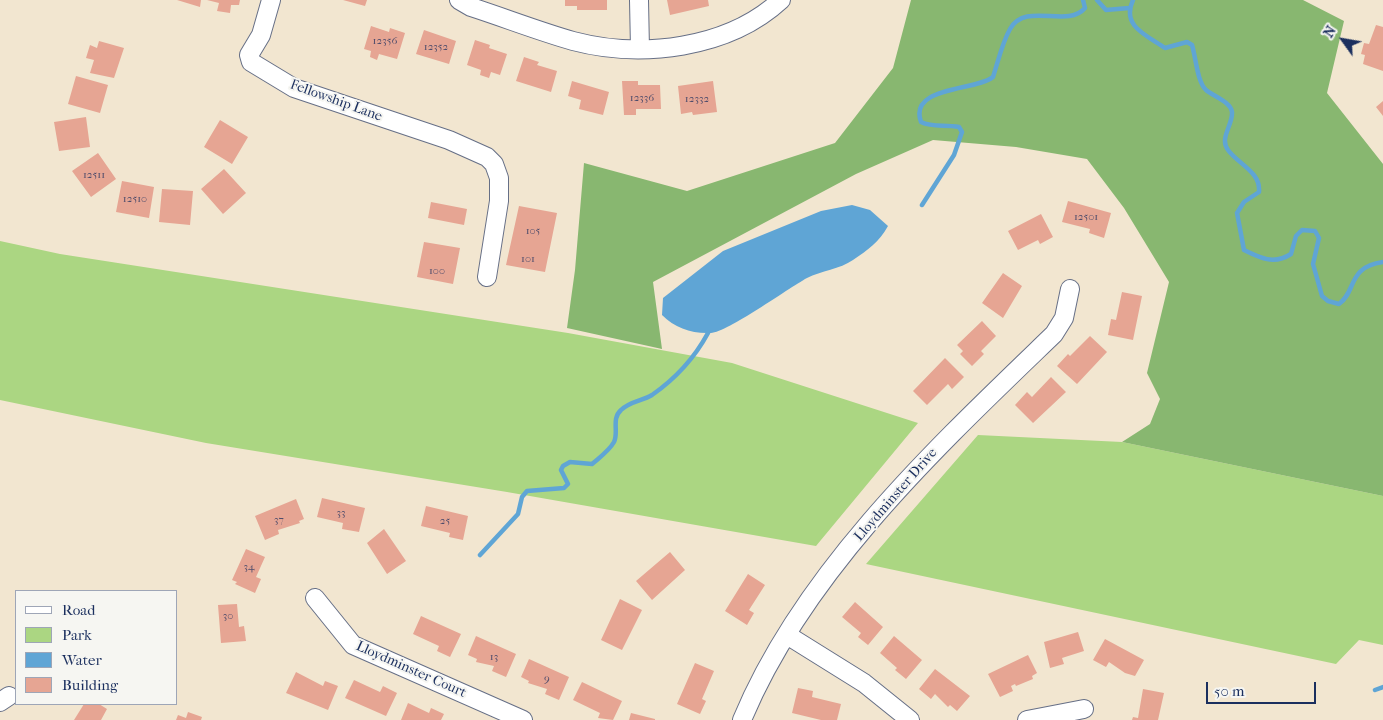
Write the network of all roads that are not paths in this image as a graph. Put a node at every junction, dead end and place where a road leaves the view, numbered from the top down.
1 (271, 0) edge
2 (459, 0) edge
3 (639, 0) edge
4 (782, 0) edge
5 (640, 49) junction
6 (487, 277) dead end
7 (1070, 289) dead end
8 (315, 598) dead end
9 (787, 635) junction
10 (1084, 709) dead end
11 (523, 720) edge
12 (742, 720) edge
13 (910, 720) edge
14 (1027, 720) edge

1 - 6 street, Fellowship Lane
2 - 5 street
3 - 5 street
4 - 5 street
7 - 9 street, Lloydminster Drive
8 - 11 street, Lloydminster Court
9 - 12 street, Lloydminster Drive
9 - 13 street
10 - 14 street

